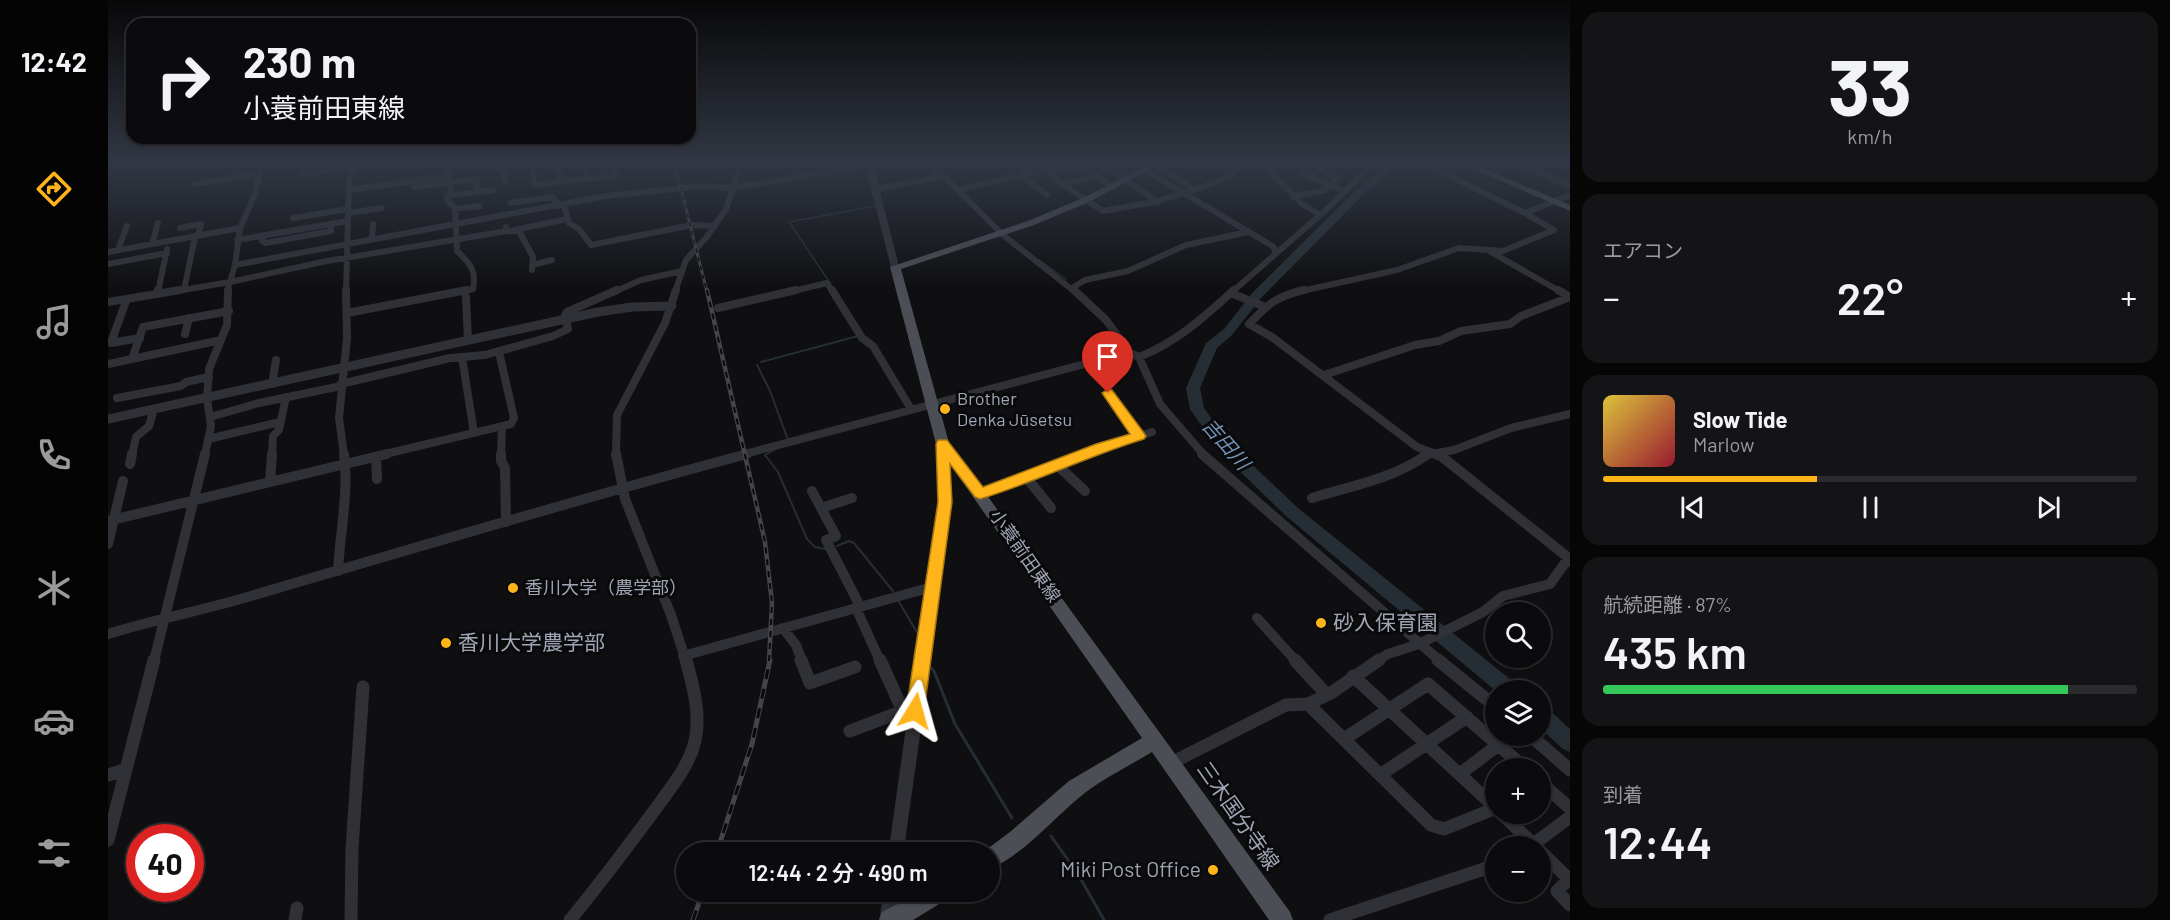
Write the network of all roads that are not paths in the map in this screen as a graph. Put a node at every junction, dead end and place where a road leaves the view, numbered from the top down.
1 (251, 204) edge
2 (348, 204) edge
3 (450, 204) edge
4 (566, 204) edge
5 (728, 204) edge
6 (880, 204) edge
7 (972, 204) edge
8 (1076, 204) edge
9 (1092, 204) edge
10 (1145, 204) edge
11 (1201, 204) edge
12 (1303, 204) edge
13 (1332, 204) edge
14 (1506, 204) edge
15 (1544, 204) edge
16 (561, 205) junction
17 (479, 206) dead end
18 (382, 208) dead end
19 (455, 209) junction
20 (1525, 213) junction
21 (348, 214) junction
22 (1320, 215) junction
23 (504, 216) junction
24 (293, 218) dead end
25 (567, 219) junction
26 (158, 224) dead end
27 (373, 224) dead end
28 (414, 224) dead end
29 (456, 224) junction
30 (127, 226) dead end
31 (715, 226) junction
32 (240, 228) junction
33 (511, 231) junction
34 (414, 232) junction
35 (1248, 232) junction
36 (179, 233) junction
37 (1001, 233) junction
38 (196, 236) junction
39 (457, 238) junction
40 (372, 239) junction
41 (237, 240) junction
42 (169, 241) junction
43 (348, 243) junction
44 (152, 244) junction
45 (1484, 248) junction
46 (118, 250) junction
47 (108, 252) edge
48 (167, 253) junction
49 (1275, 253) junction
50 (346, 259) junction
51 (552, 260) dead end
52 (108, 264) edge
53 (235, 265) junction
54 (895, 267) junction
55 (682, 271) junction
56 (230, 282) junction
57 (1072, 288) junction
58 (184, 290) junction
59 (1231, 293) junction
60 (158, 294) junction
61 (466, 297) dead end
62 (1570, 297) edge
63 (126, 301) dead end
64 (108, 302) edge
65 (672, 306) junction
66 (1264, 307) junction
67 (718, 308) dead end
68 (229, 311) junction
69 (347, 313) junction
70 (189, 318) junction
71 (566, 319) junction
72 (185, 334) dead end
73 (140, 338) junction
74 (221, 340) junction
75 (468, 340) junction
76 (431, 348) junction
77 (499, 352) junction
78 (1135, 355) junction
79 (462, 357) junction
80 (132, 359) junction
81 (276, 360) dead end
82 (432, 362) junction
83 (108, 364) edge
84 (343, 368) junction
85 (1324, 375) junction
86 (209, 377) junction
87 (272, 384) junction
88 (341, 385) junction
89 (1108, 393) dead end
90 (286, 397) junction
91 (117, 398) dead end
92 (207, 398) junction
93 (933, 403) junction
94 (154, 409) junction
95 (911, 409) junction
96 (1570, 414) edge
97 (210, 417) junction
98 (108, 419) edge
99 (280, 422) junction
100 (502, 428) junction
101 (1152, 432) dead end
102 (474, 433) junction
103 (1139, 436) junction
104 (208, 439) junction
105 (943, 444) junction
106 (1429, 453) junction
107 (376, 457) junction
108 (130, 464) dead end
109 (345, 464) junction
110 (1058, 466) junction
111 (1026, 477) junction
112 (377, 479) dead end
113 (270, 482) junction
114 (622, 487) junction
115 (812, 491) dead end
116 (1085, 492) dead end
117 (980, 493) junction
118 (108, 494) edge
119 (852, 498) dead end
120 (1312, 498) dead end
121 (195, 500) junction
122 (821, 508) junction
123 (1051, 508) dead end
124 (111, 520) edge
125 (506, 522) junction
126 (108, 544) edge
127 (1569, 562) edge
128 (338, 571) junction
129 (932, 587) junction
130 (858, 607) junction
131 (164, 617) junction
132 (1257, 618) dead end
133 (783, 628) junction
134 (108, 634) edge
135 (1419, 644) junction
136 (683, 656) junction
137 (855, 666) dead end
138 (1353, 676) junction
139 (363, 687) dead end
140 (1327, 695) junction
141 (1485, 698) edge
142 (1308, 704) junction
143 (1389, 710) junction
144 (909, 711) junction
145 (1467, 717) junction
146 (850, 731) dead end
147 (1485, 733) edge
148 (1344, 739) junction
149 (1155, 740) junction
150 (1428, 745) junction
151 (1497, 746) edge
152 (1499, 746) edge
153 (1543, 746) edge
154 (1513, 758) edge
155 (1171, 763) junction
156 (124, 770) junction
157 (1570, 770) edge
158 (1460, 774) junction
159 (108, 775) edge
160 (1380, 775) junction
161 (1551, 792) edge
162 (1485, 798) edge
163 (1570, 808) edge
164 (1485, 812) edge
165 (1570, 817) edge
166 (1512, 824) edge
167 (1524, 836) edge
168 (1548, 836) edge
169 (108, 840) edge
170 (897, 842) edge
171 (1000, 852) edge
172 (1551, 861) edge
173 (1485, 870) edge
174 (1570, 878) edge
175 (890, 902) edge
176 (925, 902) edge
177 (1570, 904) edge
178 (351, 920) edge
179 (570, 920) edge
180 (888, 920) edge
181 (1282, 920) edge
182 (1330, 920) edge

1 - 32 street
2 - 21 street
3 - 19 street
4 - 16 street
5 - 31 street
6 - 54 street
7 - 37 street
8 - 37 main road
9 - 10 street
11 - 35 street
12 - 22 street
13 - 22 street
14 - 20 street
15 - 20 street
16 - 23 street
16 - 25 street
17 - 19 street
18 - 21 street
19 - 29 street
20 - 45 street
21 - 24 street
21 - 41 street
21 - 43 street
22 - 49 street
23 - 29 street
23 - 33 street
25 - 31 street
25 - 33 street
26 - 44 street
27 - 40 street
28 - 34 street
29 - 34 street
29 - 39 street
30 - 46 street
31 - 55 street
32 - 38 street
32 - 41 street
33 - 39 street
33 - 51 street
34 - 40 street
35 - 49 street
35 - 57 street
36 - 38 street
36 - 38 street
36 - 42 street
37 - 54 main road
37 - 57 street
38 - 58 street
39 - 50 street
39 - 69 street
40 - 43 street
41 - 53 street
42 - 44 street
42 - 48 street
43 - 50 street
43 - 53 street
44 - 46 street
45 - 62 street
45 - 66 street
46 - 47 street
48 - 52 street
48 - 60 street
49 - 59 street
50 - 56 street
50 - 69 street
53 - 56 street
54 - 93 main road, 小蓑前田東線
55 - 65 street
55 - 71 street
56 - 58 street
56 - 68 street
57 - 78 street
58 - 60 street
59 - 66 street
59 - 78 street
60 - 64 street
61 - 75 street
62 - 85 street
63 - 73 street
65 - 71 street
65 - 114 street
66 - 85 street
67 - 95 street
68 - 70 street
68 - 74 street
69 - 84 street
70 - 72 street
70 - 73 street
71 - 75 street
71 - 77 street
73 - 80 street
74 - 80 street
74 - 86 street
75 - 76 street
76 - 82 street
76 - 84 street
77 - 79 street
77 - 100 street
78 - 93 street
78 - 135 street
79 - 82 street
79 - 102 street
80 - 83 street
81 - 87 street
82 - 88 street
84 - 87 street
84 - 88 street
85 - 106 street
86 - 91 street
86 - 92 street
87 - 92 street
88 - 90 street
88 - 109 street
89 - 103 street
90 - 97 street
90 - 99 street
92 - 94 street
92 - 97 street
93 - 95 street
93 - 105 main road, 小蓑前田東線
94 - 98 street
94 - 108 street
95 - 114 street
96 - 106 street
97 - 104 street
99 - 104 street
99 - 113 street
100 - 102 street
100 - 125 street
101 - 103 street
102 - 107 street
103 - 110 street
104 - 121 street
105 - 117 main road, 小蓑前田東線
105 - 129 street
106 - 120 street
106 - 127 street
107 - 109 street
107 - 112 street
109 - 113 street
109 - 128 street
110 - 111 street
110 - 116 street
111 - 117 street
111 - 123 street
113 - 121 street
114 - 125 street
114 - 136 street
115 - 122 street
117 - 149 main road, 小蓑前田東線
118 - 124 street
119 - 122 street
121 - 124 street
121 - 131 street
122 - 130 street
124 - 126 street
125 - 128 street
127 - 135 street
128 - 131 street
129 - 130 street
129 - 144 street
130 - 133 street
130 - 144 street
131 - 134 street
131 - 156 street
132 - 140 street
133 - 136 street
133 - 137 street
135 - 138 street
135 - 141 street
136 - 179 street
138 - 140 street
138 - 143 street
139 - 178 street
140 - 142 street
142 - 148 street
142 - 155 street
143 - 145 street
143 - 148 street
143 - 150 street
144 - 146 street
144 - 170 street
145 - 147 street
145 - 150 street
148 - 160 street
149 - 155 main road, 三木国分寺線
149 - 171 main road
150 - 158 street
150 - 160 street
151 - 158 street
152 - 154 street
153 - 157 street
155 - 181 main road, 三木国分寺線
156 - 159 street
156 - 169 street
158 - 162 street
160 - 164 street
161 - 163 street
165 - 168 street
166 - 167 street
172 - 174 street
173 - 182 street
174 - 177 street
175 - 180 street
176 - 180 main road

